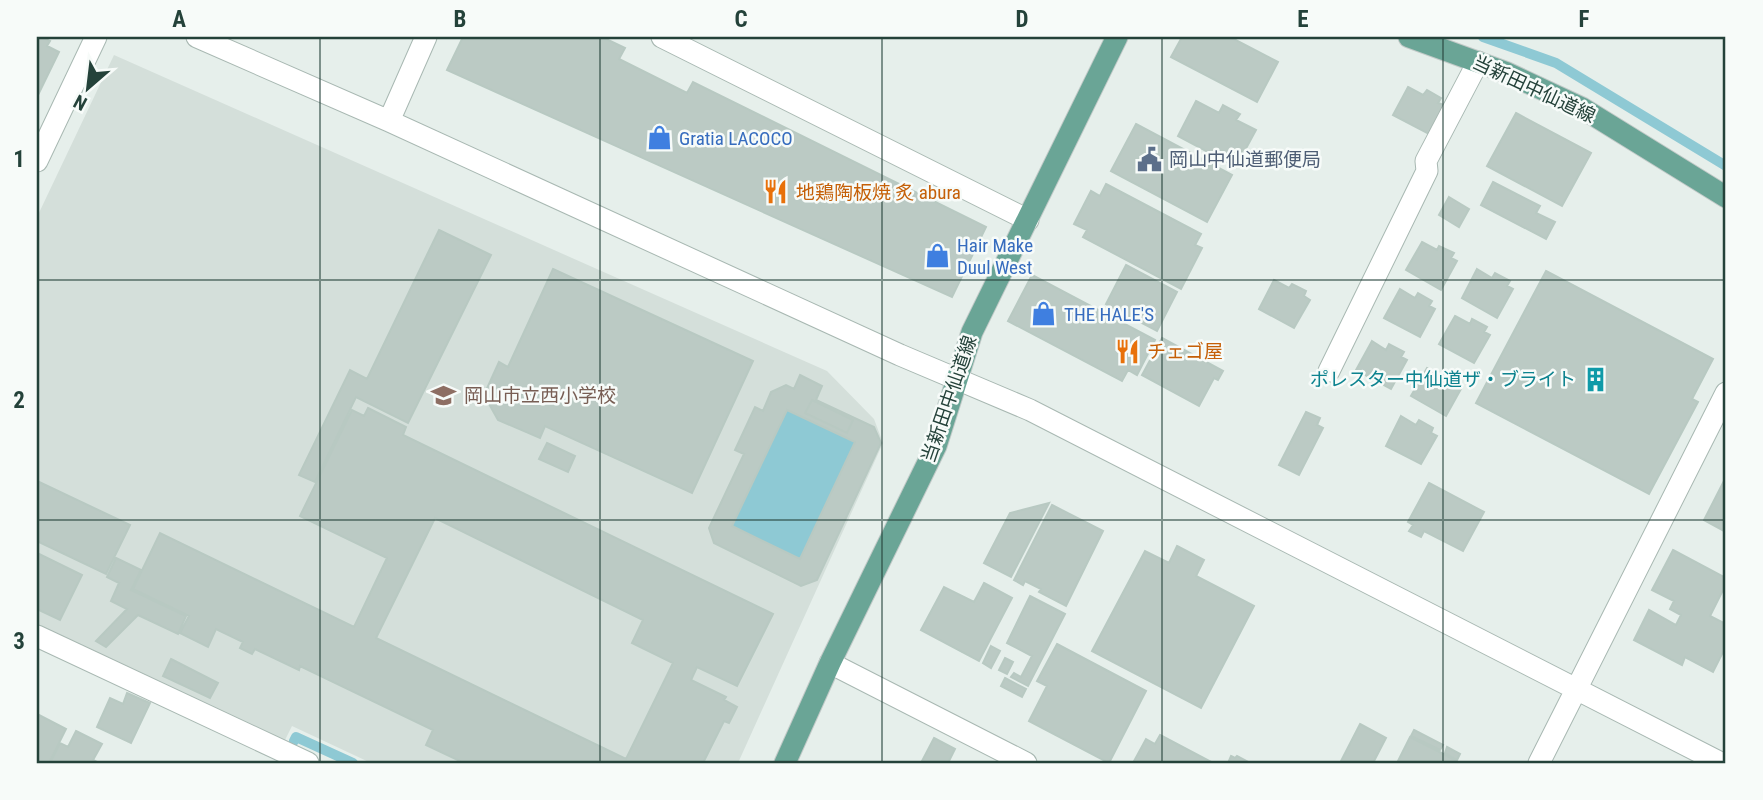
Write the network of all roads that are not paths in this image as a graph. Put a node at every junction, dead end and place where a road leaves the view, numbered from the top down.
1 (96, 37) edge
2 (197, 37) edge
3 (426, 37) edge
4 (662, 37) edge
5 (1117, 37) edge
6 (1409, 37) edge
7 (1478, 62) junction
8 (389, 121) junction
9 (37, 161) edge
10 (1726, 197) edge
11 (1028, 220) junction
12 (1329, 371) dead end
13 (957, 379) junction
14 (1726, 393) edge
15 (37, 636) edge
16 (830, 663) junction
17 (1576, 690) junction
18 (307, 763) edge
19 (785, 763) edge
20 (1026, 763) edge
21 (1539, 763) edge
22 (1721, 763) edge

1 - 9 street
2 - 8 street
3 - 8 street
4 - 11 street
5 - 11 main road, 当新田中仙道線
6 - 7 main road, 当新田中仙道線
7 - 10 main road, 当新田中仙道線
7 - 12 street
8 - 13 street
11 - 13 main road, 当新田中仙道線
13 - 16 main road, 当新田中仙道線
13 - 17 street
14 - 17 street
15 - 18 street
16 - 19 main road, 当新田中仙道線
16 - 20 street
17 - 21 street
17 - 22 street

